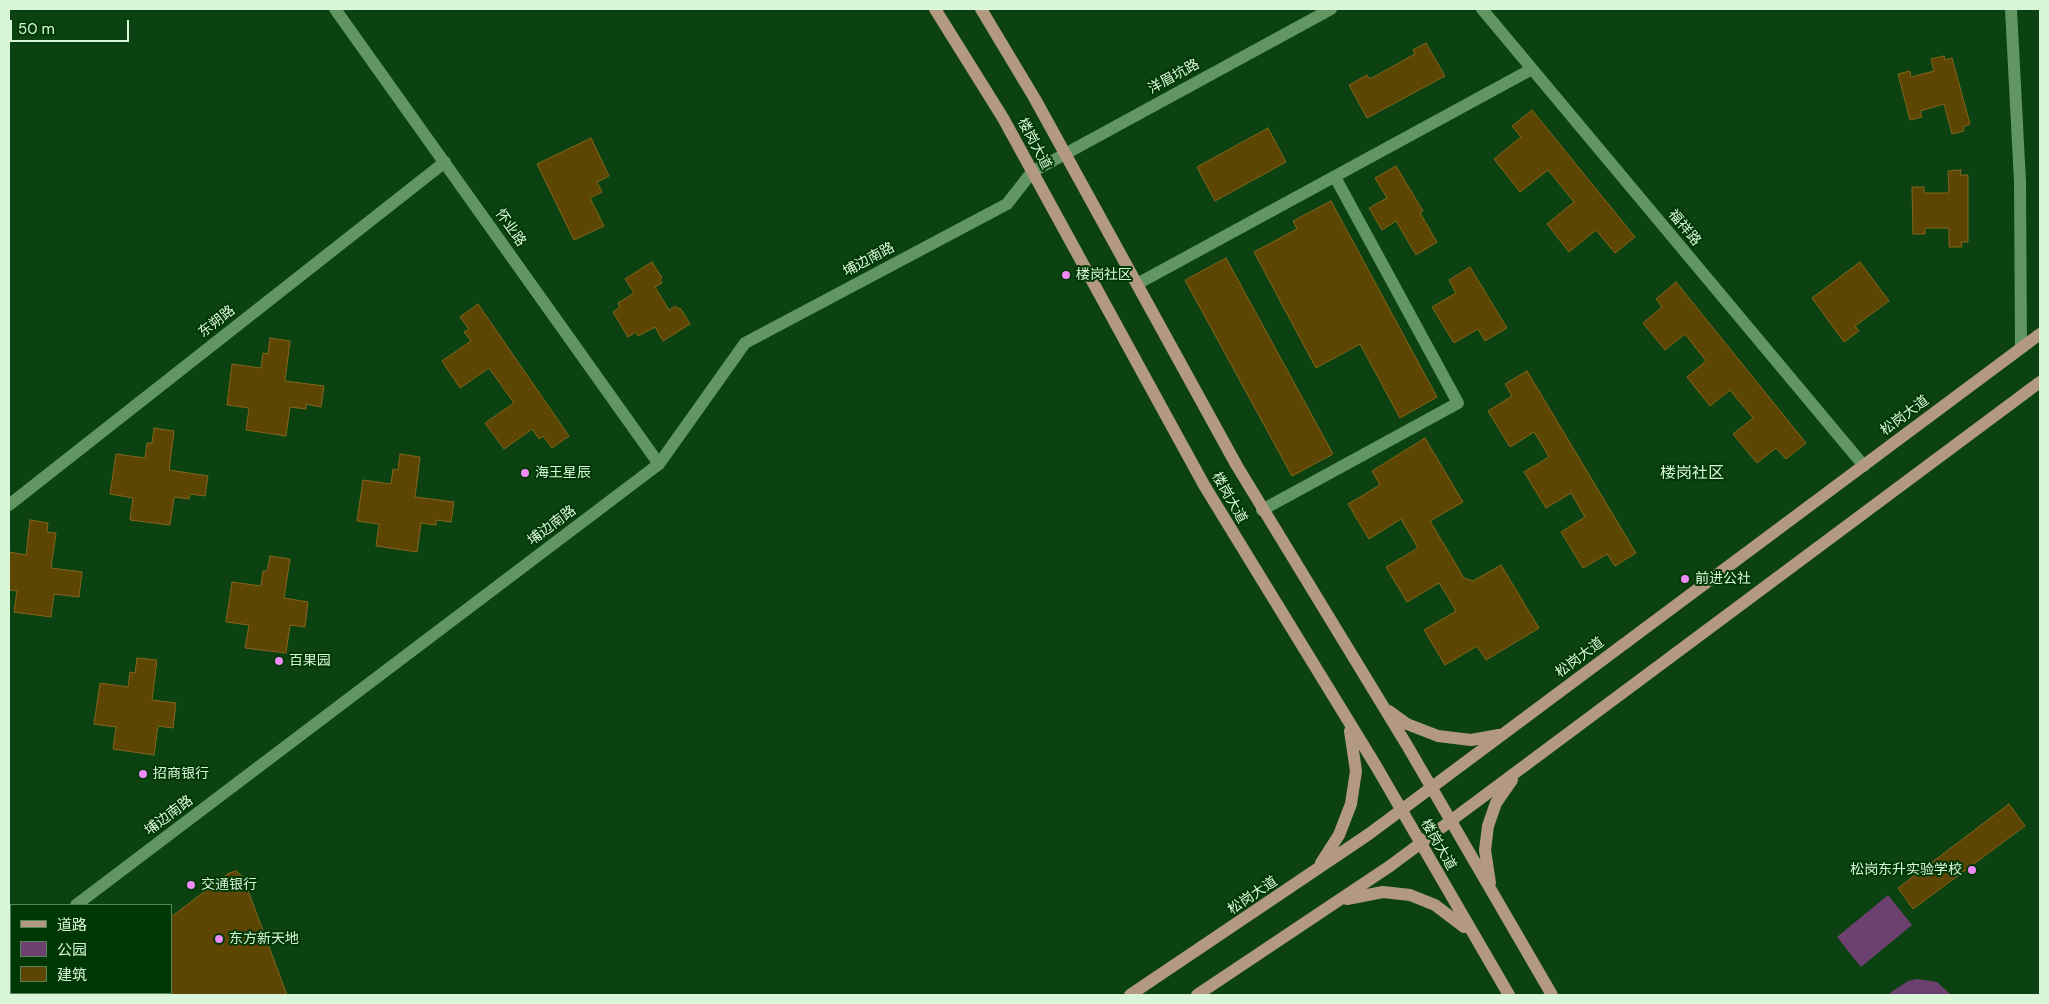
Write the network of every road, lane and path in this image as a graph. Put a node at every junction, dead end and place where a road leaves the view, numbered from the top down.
1 (335, 9) edge
2 (936, 9) edge
3 (981, 9) edge
4 (1331, 9) edge
5 (1482, 9) edge
6 (2011, 9) edge
7 (1532, 69) junction
8 (1065, 154) junction
9 (445, 162) junction
10 (1032, 172) junction
11 (1335, 177) junction
12 (1137, 284) junction
13 (2040, 334) edge
14 (2021, 348) junction
15 (2040, 382) edge
16 (659, 464) junction
17 (1864, 466) junction
18 (9, 505) edge
19 (1262, 510) junction
20 (1381, 704) junction
21 (1348, 722) junction
22 (1504, 734) junction
23 (1526, 765) junction
24 (1431, 788) junction
25 (1401, 811) junction
26 (1450, 821) junction
27 (1420, 844) junction
28 (1309, 875) junction
29 (77, 904) edge
30 (1331, 906) junction
31 (1507, 919) junction
32 (1476, 940) junction
33 (1130, 995) edge
34 (1197, 995) edge
35 (1509, 995) edge
36 (1552, 995) edge

1 - 9 street, 怀业路
2 - 10 main road, 楼岗大道
3 - 8 main road, 楼岗大道
4 - 8 street, 洋眉坑路
5 - 7 street, 福祥路
6 - 14 street
7 - 11 street
7 - 17 street, 福祥路
8 - 10 street, 洋眉坑路
8 - 12 main road, 楼岗大道
9 - 16 street, 怀业路
9 - 18 street, 东朔路
10 - 16 street, 埔边南路
10 - 21 main road, 楼岗大道
11 - 12 street
11 - 19 street
12 - 19 main road, 楼岗大道
13 - 14 main road, 松岗大道
14 - 17 main road, 松岗大道
15 - 23 main road
16 - 29 street, 埔边南路
17 - 22 main road, 松岗大道
19 - 20 main road, 楼岗大道
20 - 22 main road
20 - 24 main road, 楼岗大道
21 - 25 main road, 楼岗大道
21 - 28 main road
22 - 24 main road, 松岗大道
23 - 26 main road
23 - 31 main road
24 - 25 main road, 松岗大道
24 - 26 main road, 楼岗大道
25 - 27 main road, 楼岗大道
25 - 28 main road, 松岗大道
26 - 27 main road
26 - 31 main road, 楼岗大道
27 - 30 main road
27 - 32 main road, 楼岗大道
28 - 33 main road, 松岗大道
30 - 32 main road
30 - 34 main road
31 - 36 main road, 楼岗大道
32 - 35 main road, 楼岗大道

